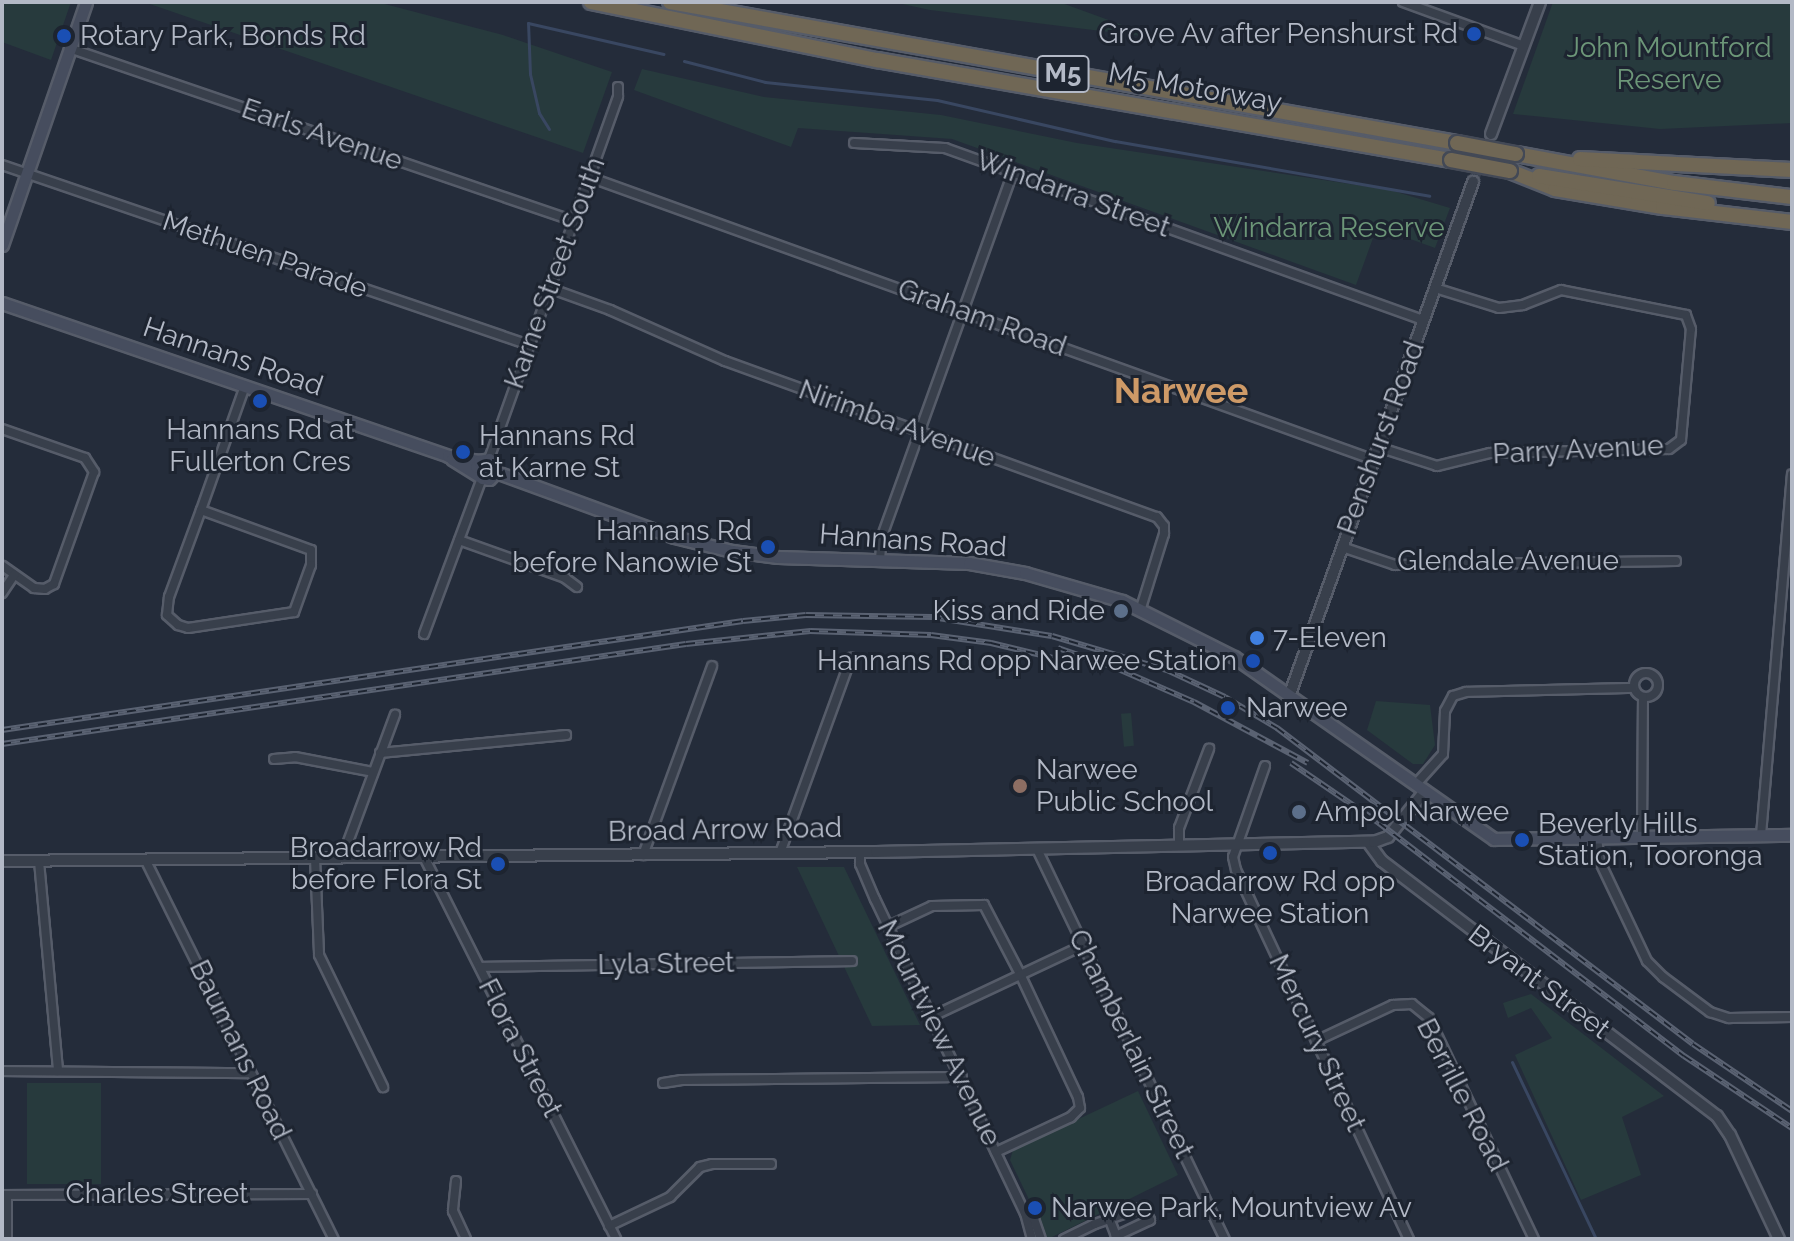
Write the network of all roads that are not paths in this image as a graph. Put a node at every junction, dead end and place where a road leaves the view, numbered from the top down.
1 (86, 2) edge
2 (591, 2) edge
3 (670, 2) edge
4 (1403, 2) edge
5 (1540, 2) edge
6 (1524, 46) junction
7 (69, 48) junction
8 (618, 87) dead end
9 (1491, 134) tunnel mouth
10 (854, 143) dead end
11 (1516, 154) junction
12 (2, 165) edge
13 (1792, 170) edge
14 (1510, 171) junction
15 (1013, 172) junction
16 (27, 173) junction
17 (589, 177) junction
18 (1473, 182) tunnel mouth
19 (1792, 197) edge
20 (1792, 212) edge
21 (574, 221) junction
22 (1792, 222) edge
23 (2, 245) edge
24 (549, 288) junction
25 (1435, 288) junction
26 (2, 303) edge
27 (962, 311) junction
28 (1423, 320) junction
29 (529, 345) junction
30 (245, 386) junction
31 (2, 429) edge
32 (919, 431) junction
33 (1378, 447) junction
34 (1374, 460) junction
35 (481, 467) junction
36 (1792, 474) edge
37 (201, 510) junction
38 (459, 540) junction
39 (1342, 547) junction
40 (1789, 547) edge
41 (880, 559) junction
42 (1676, 561) dead end
43 (2, 566) edge
44 (14, 575) junction
45 (577, 587) dead end
46 (2, 593) edge
47 (1141, 608) junction
48 (424, 634) dead end
49 (851, 658) dead end
50 (712, 666) dead end
51 (1634, 688) junction
52 (1290, 694) junction
53 (1643, 697) junction
54 (395, 715) dead end
55 (566, 735) dead end
56 (1209, 749) dead end
57 (380, 753) junction
58 (274, 759) dead end
59 (1265, 766) dead end
60 (373, 772) junction
61 (1420, 787) junction
62 (1761, 835) junction
63 (1792, 835) edge
64 (1642, 837) junction
65 (1597, 838) junction
66 (1368, 842) junction
67 (1237, 845) junction
68 (1179, 846) junction
69 (1037, 849) junction
70 (860, 852) junction
71 (780, 853) junction
72 (643, 855) junction
73 (424, 857) junction
74 (315, 858) junction
75 (342, 858) junction
76 (2, 861) edge
77 (39, 861) junction
78 (146, 861) junction
79 (889, 926) junction
80 (1084, 945) junction
81 (852, 961) dead end
82 (480, 967) junction
83 (1020, 974) junction
84 (933, 1016) junction
85 (1792, 1017) edge
86 (1316, 1041) junction
87 (2, 1071) edge
88 (58, 1071) junction
89 (251, 1073) junction
90 (962, 1077) junction
91 (663, 1083) dead end
92 (383, 1087) dead end
93 (996, 1152) junction
94 (771, 1164) dead end
95 (456, 1181) dead end
96 (312, 1194) junction
97 (4, 1195) edge
98 (1025, 1213) junction
99 (1110, 1220) junction
100 (609, 1226) junction
101 (7, 1239) edge
102 (334, 1239) edge
103 (466, 1239) edge
104 (616, 1239) edge
105 (1032, 1239) edge
106 (1041, 1239) edge
107 (1064, 1239) edge
108 (1225, 1239) edge
109 (1409, 1239) edge
110 (1534, 1239) edge
111 (1779, 1239) edge

1 - 7 main road
2 - 14 highway, M5 Motorway / M5, bridge
3 - 11 highway, M5 Motorway / M5, bridge
4 - 6 street
5 - 6 street
6 - 9 street
7 - 16 main road
7 - 21 street, Earls Avenue
8 - 17 street, Karne Street South
10 - 15 street, Windarra Street
11 - 13 highway
11 - 19 highway, M5 Motorway / M5
12 - 16 street, Methuen Parade
14 - 20 highway, M5 Motorway / M5
14 - 22 highway, M5
15 - 27 street
15 - 28 street, Windarra Street
16 - 23 main road
16 - 29 street, Methuen Parade
17 - 21 street, Karne Street South
17 - 27 street, Graham Road
18 - 25 street, Penshurst Road
21 - 24 street, Karne Street South
24 - 29 street, Karne Street South
24 - 32 street, Nirimba Avenue
25 - 28 street, Penshurst Road
25 - 33 street, Parry Avenue
26 - 30 main road, Hannans Road
27 - 32 street
27 - 34 street, Graham Road
28 - 33 street, Penshurst Road
29 - 35 street, Karne Street South
30 - 35 main road, Hannans Road
30 - 37 street
31 - 44 street
32 - 41 street
32 - 47 street, Nirimba Avenue
33 - 34 street, Penshurst Road
34 - 39 street, Penshurst Road
35 - 38 street, Karne Street South
35 - 41 main road, Hannans Road
36 - 40 street
37 - 37 street
38 - 45 street
38 - 48 street, Karne Street South
39 - 42 street, Glendale Avenue
39 - 52 street, Penshurst Road
40 - 62 street
41 - 47 main road, Hannans Road
43 - 44 street
44 - 46 street
47 - 52 main road, Hannans Road
49 - 71 street
50 - 72 street
51 - 53 street
51 - 53 street
51 - 61 street
52 - 61 main road, Hannans Road
53 - 64 street
54 - 57 street
55 - 57 street
56 - 68 street
57 - 60 street
58 - 60 street
59 - 67 street
60 - 75 street
61 - 65 main road, Hannans Road
61 - 66 street
62 - 63 main road
62 - 64 main road
64 - 65 main road
65 - 85 street
66 - 67 street, Broad Arrow Road
66 - 111 street, Bryant Street
67 - 68 street, Broad Arrow Road
67 - 86 street, Mercury Street
68 - 69 street, Broad Arrow Road
69 - 70 street, Broad Arrow Road
69 - 80 street, Chamberlain Street
70 - 71 street, Broad Arrow Road
70 - 79 street, Mountview Avenue
71 - 72 street, Broad Arrow Road
72 - 73 street, Broad Arrow Road
73 - 75 street, Broad Arrow Road
73 - 82 street, Flora Street
74 - 75 street, Broad Arrow Road
74 - 78 street, Broad Arrow Road
74 - 92 street
76 - 77 street, Broad Arrow Road
77 - 78 street, Broad Arrow Road
77 - 88 street
78 - 89 street, Baumans Road
79 - 83 street
79 - 84 street, Mountview Avenue
80 - 83 street
80 - 108 street, Chamberlain Street
81 - 82 street, Lyla Street
82 - 100 street, Flora Street
83 - 84 street
83 - 93 street
84 - 90 street, Mountview Avenue
86 - 109 street, Mercury Street
86 - 110 street, Berrille Road
87 - 88 street
88 - 89 street
89 - 96 street, Baumans Road
90 - 91 street
90 - 93 street, Mountview Avenue
93 - 98 street, Mountview Avenue
94 - 100 street
95 - 103 street
96 - 97 street, Charles Street
96 - 102 street, Baumans Road
97 - 101 street
98 - 105 street, Mountview Avenue
98 - 106 street, Mountview Avenue
99 - 99 street
99 - 107 street
100 - 104 street, Flora Street

